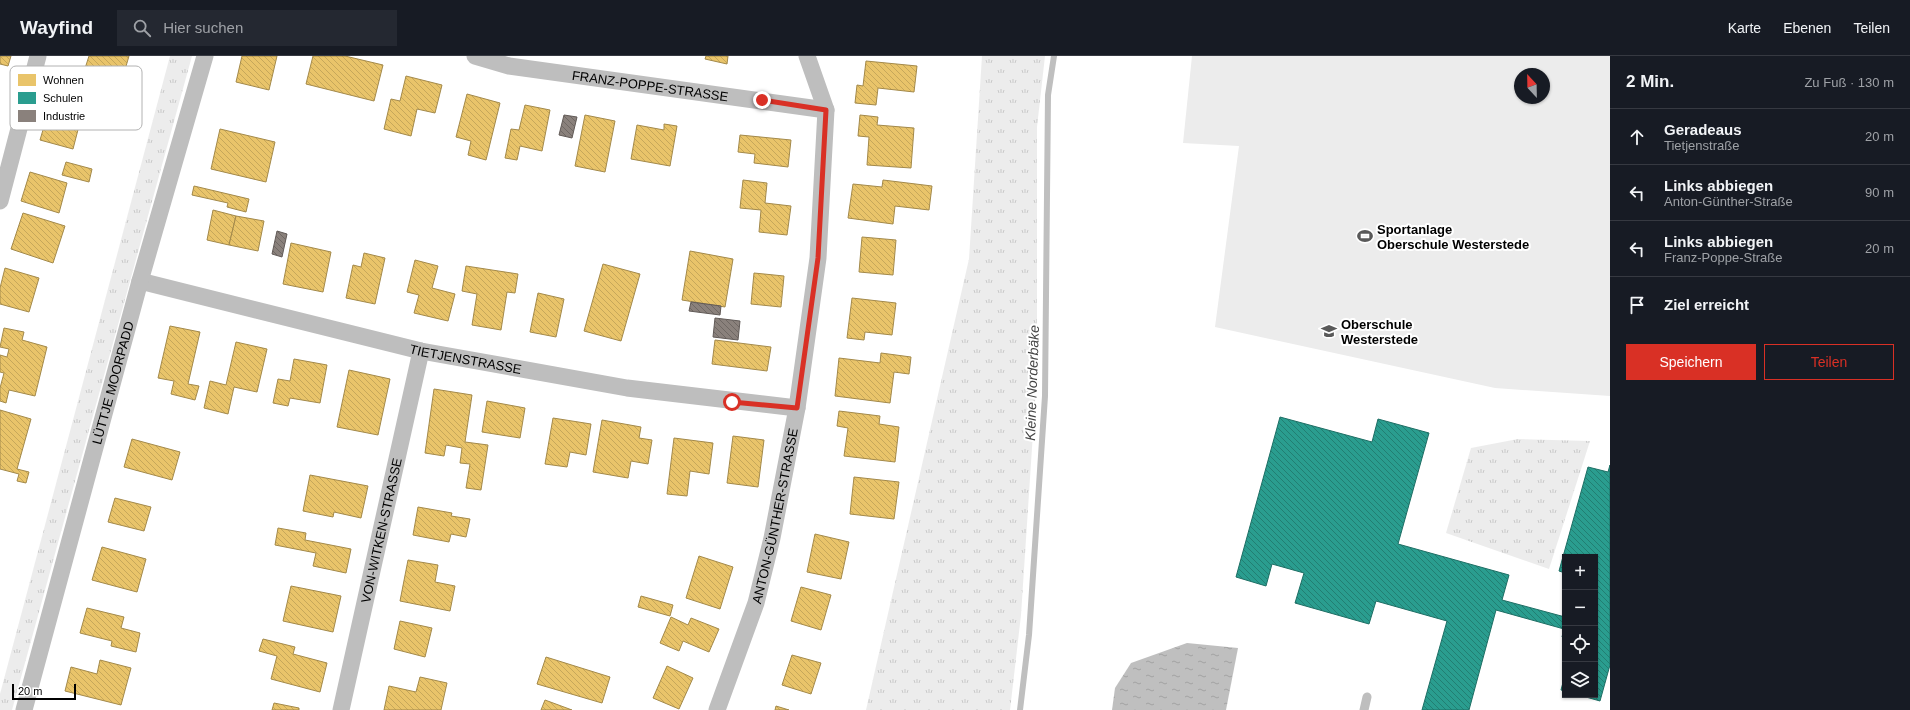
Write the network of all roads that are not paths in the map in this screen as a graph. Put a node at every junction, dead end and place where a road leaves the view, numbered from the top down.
1 (38, 56) edge
2 (205, 56) edge
3 (475, 56) edge
4 (807, 56) edge
5 (35, 66) edge
6 (826, 110) junction
7 (19, 130) edge
8 (0, 201) edge
9 (140, 281) junction
10 (422, 351) junction
11 (797, 408) junction
12 (1367, 697) dead end
13 (24, 710) edge
14 (341, 710) edge
15 (717, 710) edge
16 (1364, 710) edge

1 - 5 street
2 - 9 street, LÜTTJE MOORPADD
3 - 6 street, FRANZ-POPPE-STRASSE
4 - 6 street, ANTON-GÜNTHER-STRASSE
6 - 11 street, ANTON-GÜNTHER-STRASSE
7 - 8 street
9 - 10 street, TIETJENSTRASSE
9 - 13 street, LÜTTJE MOORPADD
10 - 11 street, TIETJENSTRASSE
10 - 14 street, VON-WITKEN-STRASSE
11 - 15 street, ANTON-GÜNTHER-STRASSE
12 - 16 lane

